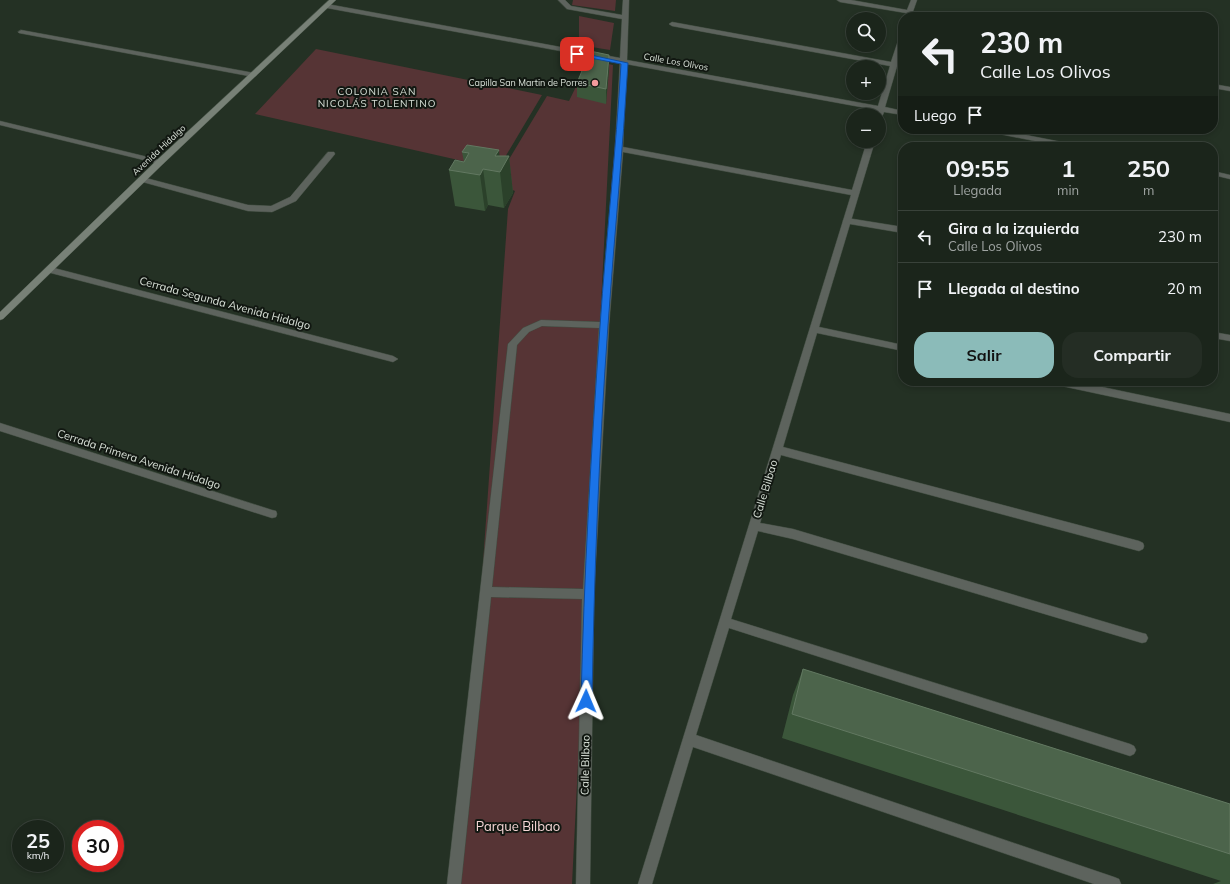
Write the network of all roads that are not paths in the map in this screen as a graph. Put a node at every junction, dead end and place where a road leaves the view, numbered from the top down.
1 (561, 0) edge
2 (626, 0) edge
3 (840, 0) edge
4 (914, 0) edge
5 (330, 3) edge
6 (899, 12) edge
7 (910, 12) edge
8 (626, 18) junction
9 (672, 24) dead end
10 (21, 32) dead end
11 (898, 51) edge
12 (624, 63) junction
13 (894, 64) junction
14 (254, 75) junction
15 (1218, 87) edge
16 (1230, 89) edge
17 (859, 108) edge
18 (881, 108) edge
19 (886, 112) edge
20 (898, 113) edge
21 (0, 123) edge
22 (1010, 134) edge
23 (1051, 142) edge
24 (869, 148) edge
25 (619, 149) junction
26 (332, 154) dead end
27 (160, 162) junction
28 (1218, 174) edge
29 (1230, 177) edge
30 (142, 179) junction
31 (855, 193) junction
32 (847, 221) junction
33 (898, 229) edge
34 (50, 270) junction
35 (0, 316) edge
36 (604, 325) junction
37 (814, 329) junction
38 (1218, 336) edge
39 (1230, 338) edge
40 (898, 347) edge
41 (394, 359) dead end
42 (1080, 386) edge
43 (1230, 418) edge
44 (0, 427) edge
45 (777, 450) junction
46 (272, 514) dead end
47 (754, 526) junction
48 (1139, 546) dead end
49 (487, 592) junction
50 (588, 594) junction
51 (725, 622) junction
52 (1142, 638) dead end
53 (689, 739) junction
54 (1130, 750) dead end
55 (454, 884) edge
56 (583, 884) edge
57 (645, 884) edge
58 (1114, 884) edge

1 - 8 street
2 - 8 street, Calle Bilbao
3 - 6 street
4 - 7 street
5 - 12 street, Calle Los Olivos
5 - 14 street, Avenida Hidalgo
8 - 12 street, Calle Bilbao
9 - 13 street
10 - 14 street
11 - 13 street
12 - 17 street, Calle Los Olivos
12 - 25 street, Calle Bilbao
13 - 18 street
14 - 27 street, Avenida Hidalgo
15 - 16 street
19 - 20 street, Calle Los Olivos
21 - 27 street
22 - 23 street
24 - 31 street, Calle Bilbao
25 - 31 street
25 - 36 street, Calle Bilbao
26 - 30 street
27 - 30 street, Avenida Hidalgo
28 - 29 street
30 - 34 street, Avenida Hidalgo
31 - 32 street, Calle Bilbao
32 - 33 street
32 - 37 street, Calle Bilbao
34 - 35 street, Avenida Hidalgo
34 - 41 street, Cerrada Segunda Avenida Hidalgo
36 - 49 street
36 - 50 street, Calle Bilbao
37 - 40 street
37 - 45 street, Calle Bilbao
38 - 39 street
42 - 43 street
44 - 46 street, Cerrada Primera Avenida Hidalgo
45 - 47 street, Calle Bilbao
45 - 48 street
47 - 51 street, Calle Bilbao
47 - 52 street
49 - 50 street
49 - 55 street
50 - 56 street, Calle Bilbao
51 - 53 street, Calle Bilbao
51 - 54 street
53 - 57 street, Calle Bilbao
53 - 58 street

